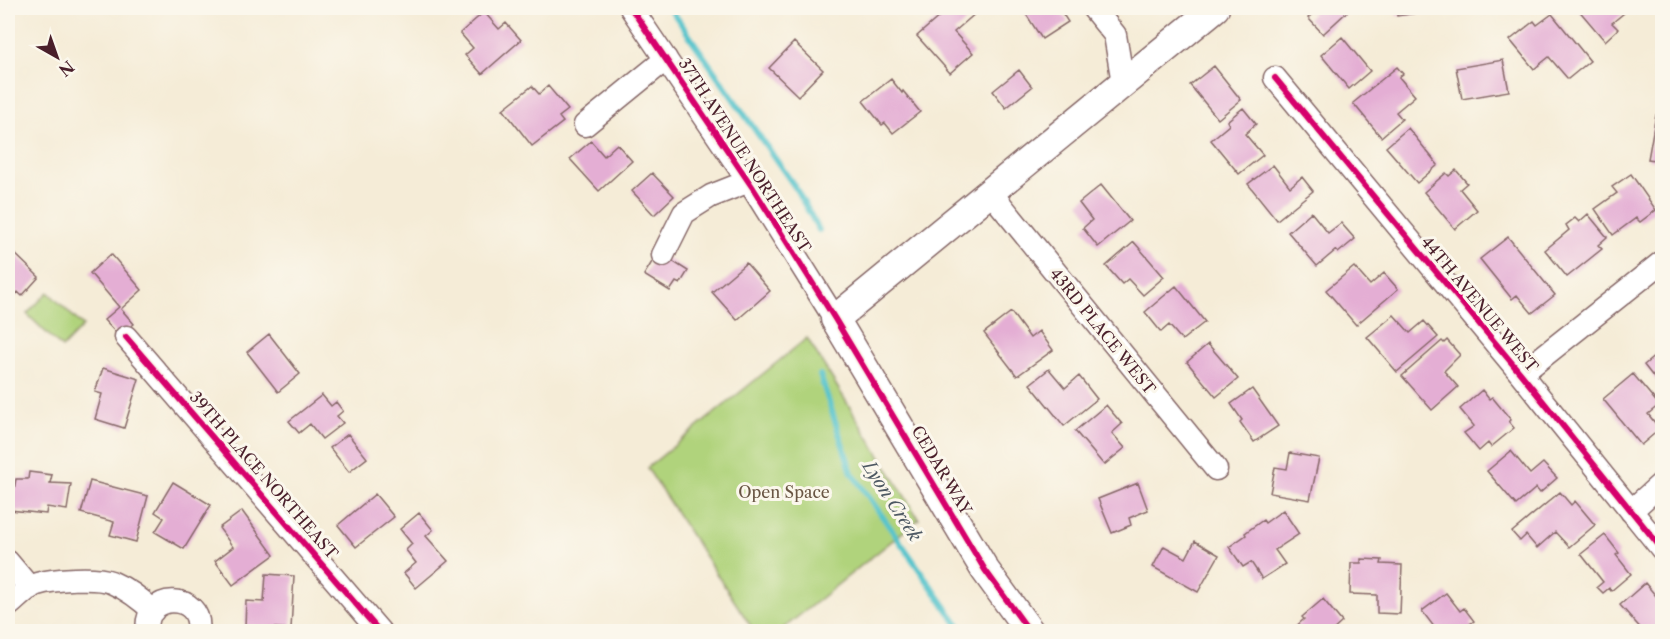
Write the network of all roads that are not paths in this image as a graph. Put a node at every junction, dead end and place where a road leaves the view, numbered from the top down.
1 (631, 8) edge
2 (1093, 8) edge
3 (1215, 8) edge
4 (666, 59) junction
5 (1275, 78) dead end
6 (1123, 83) junction
7 (585, 125) dead end
8 (749, 181) junction
9 (991, 193) junction
10 (663, 255) dead end
11 (1662, 262) edge
12 (836, 320) junction
13 (126, 336) dead end
14 (1521, 374) junction
15 (1216, 469) dead end
16 (1662, 483) edge
17 (1631, 512) junction
18 (1662, 549) edge
19 (8, 562) edge
20 (30, 588) junction
21 (8, 606) edge
22 (150, 621) edge
23 (198, 632) edge
24 (380, 632) edge
25 (1030, 632) edge

1 - 4 street, 37TH AVENUE NORTHEAST
2 - 6 street
3 - 6 main road
4 - 7 street
4 - 8 street, 37TH AVENUE NORTHEAST
5 - 14 street, 44TH AVENUE WEST
6 - 9 main road
8 - 10 street
8 - 12 street, 37TH AVENUE NORTHEAST
9 - 12 main road
9 - 15 street, 43RD PLACE WEST
11 - 14 street
12 - 25 main road, CEDAR WAY
13 - 24 street, 39TH PLACE NORTHEAST
14 - 17 street, 44TH AVENUE WEST
16 - 17 street
17 - 18 street, 44TH AVENUE WEST
19 - 20 street
20 - 21 street
20 - 22 street
22 - 23 street

